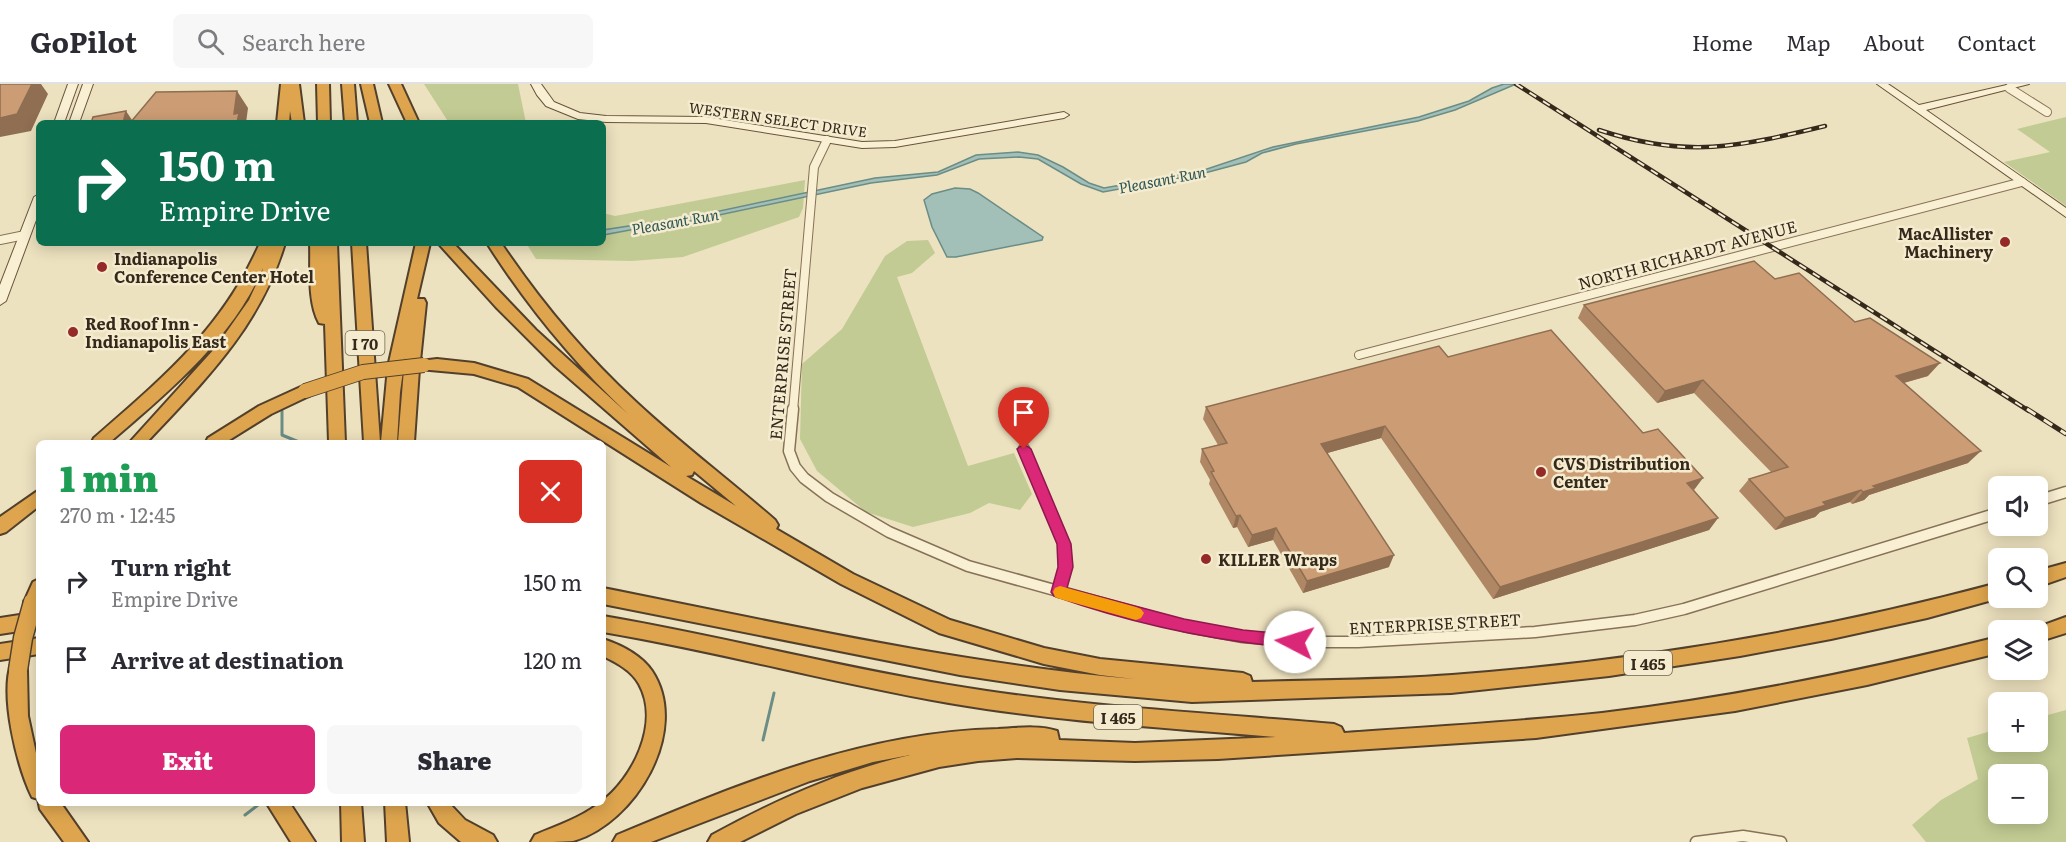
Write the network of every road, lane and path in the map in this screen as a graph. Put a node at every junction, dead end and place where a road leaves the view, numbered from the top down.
1 (536, 84) edge
2 (1882, 84) edge
3 (2024, 84) edge
4 (290, 85) edge
5 (323, 85) edge
6 (348, 85) edge
7 (367, 85) edge
8 (87, 86) edge
9 (396, 86) edge
10 (72, 87) edge
11 (2009, 87) junction
12 (1917, 109) junction
13 (2047, 112) dead end
14 (1064, 115) dead end
15 (60, 120) edge
16 (75, 120) edge
17 (284, 120) edge
18 (297, 120) edge
19 (324, 120) edge
20 (351, 120) edge
21 (375, 120) edge
22 (412, 120) edge
23 (420, 120) edge
24 (826, 140) junction
25 (2022, 182) junction
26 (36, 205) edge
27 (2066, 213) edge
28 (25, 236) junction
29 (0, 240) edge
30 (266, 246) edge
31 (277, 246) edge
32 (317, 246) edge
33 (330, 246) edge
34 (359, 246) edge
35 (423, 246) edge
36 (424, 246) edge
37 (496, 246) edge
38 (448, 247) edge
39 (0, 301) edge
40 (1359, 355) dead end
41 (334, 364) junction
42 (102, 440) edge
43 (140, 440) edge
44 (217, 440) edge
45 (337, 440) edge
46 (372, 440) edge
47 (389, 440) edge
48 (406, 440) edge
49 (1024, 449) dead end
50 (2066, 492) edge
51 (2048, 498) edge
52 (36, 499) edge
53 (1988, 516) edge
54 (741, 517) junction
55 (0, 527) edge
56 (792, 545) junction
57 (2066, 570) edge
58 (2048, 576) edge
59 (1059, 592) junction
60 (1988, 593) edge
61 (606, 597) edge
62 (36, 604) edge
63 (36, 606) edge
64 (606, 625) edge
65 (2066, 625) edge
66 (0, 626) edge
67 (2048, 631) edge
68 (36, 646) edge
69 (1988, 647) edge
70 (606, 648) edge
71 (0, 652) edge
72 (1291, 688) junction
73 (1388, 738) junction
74 (1249, 747) junction
75 (36, 783) edge
76 (50, 806) edge
77 (279, 806) edge
78 (351, 806) edge
79 (395, 806) edge
80 (439, 806) edge
81 (77, 842) edge
82 (304, 842) edge
83 (353, 842) edge
84 (398, 842) edge
85 (486, 842) edge
86 (542, 842) edge
87 (624, 842) edge
88 (719, 842) edge
89 (1696, 842) edge
90 (1780, 842) edge

1 - 24 street, WESTERN SELECT DRIVE
2 - 12 street
3 - 11 street
4 - 17 highway
4 - 18 highway
5 - 19 highway
6 - 20 highway
7 - 21 highway
8 - 16 street
9 - 22 highway
9 - 23 highway
10 - 15 street
11 - 12 street
11 - 13 street
12 - 25 street
14 - 24 street, WESTERN SELECT DRIVE
24 - 59 street, ENTERPRISE STREET
25 - 27 street
25 - 40 street, NORTH RICHARDT AVENUE
26 - 28 street
28 - 29 street
28 - 39 street
30 - 42 highway
31 - 43 highway
32 - 41 highway
33 - 41 highway, I 70
34 - 46 highway, I 70
35 - 47 highway
36 - 48 highway
37 - 56 highway
38 - 54 highway
41 - 45 highway, I 70
44 - 54 highway, bridge
49 - 59 street
50 - 51 street
52 - 55 highway
53 - 59 street, ENTERPRISE STREET
54 - 56 highway
56 - 72 highway
57 - 58 highway
60 - 72 highway, I 465
61 - 72 highway, I 465
62 - 66 highway
63 - 75 highway, bridge
64 - 73 highway, I 465
65 - 67 highway
68 - 71 highway
69 - 73 highway, I 465
70 - 86 highway
73 - 74 highway
74 - 87 highway
74 - 88 highway
76 - 81 highway
77 - 82 highway
78 - 83 highway
79 - 84 highway
80 - 85 highway
89 - 90 street

